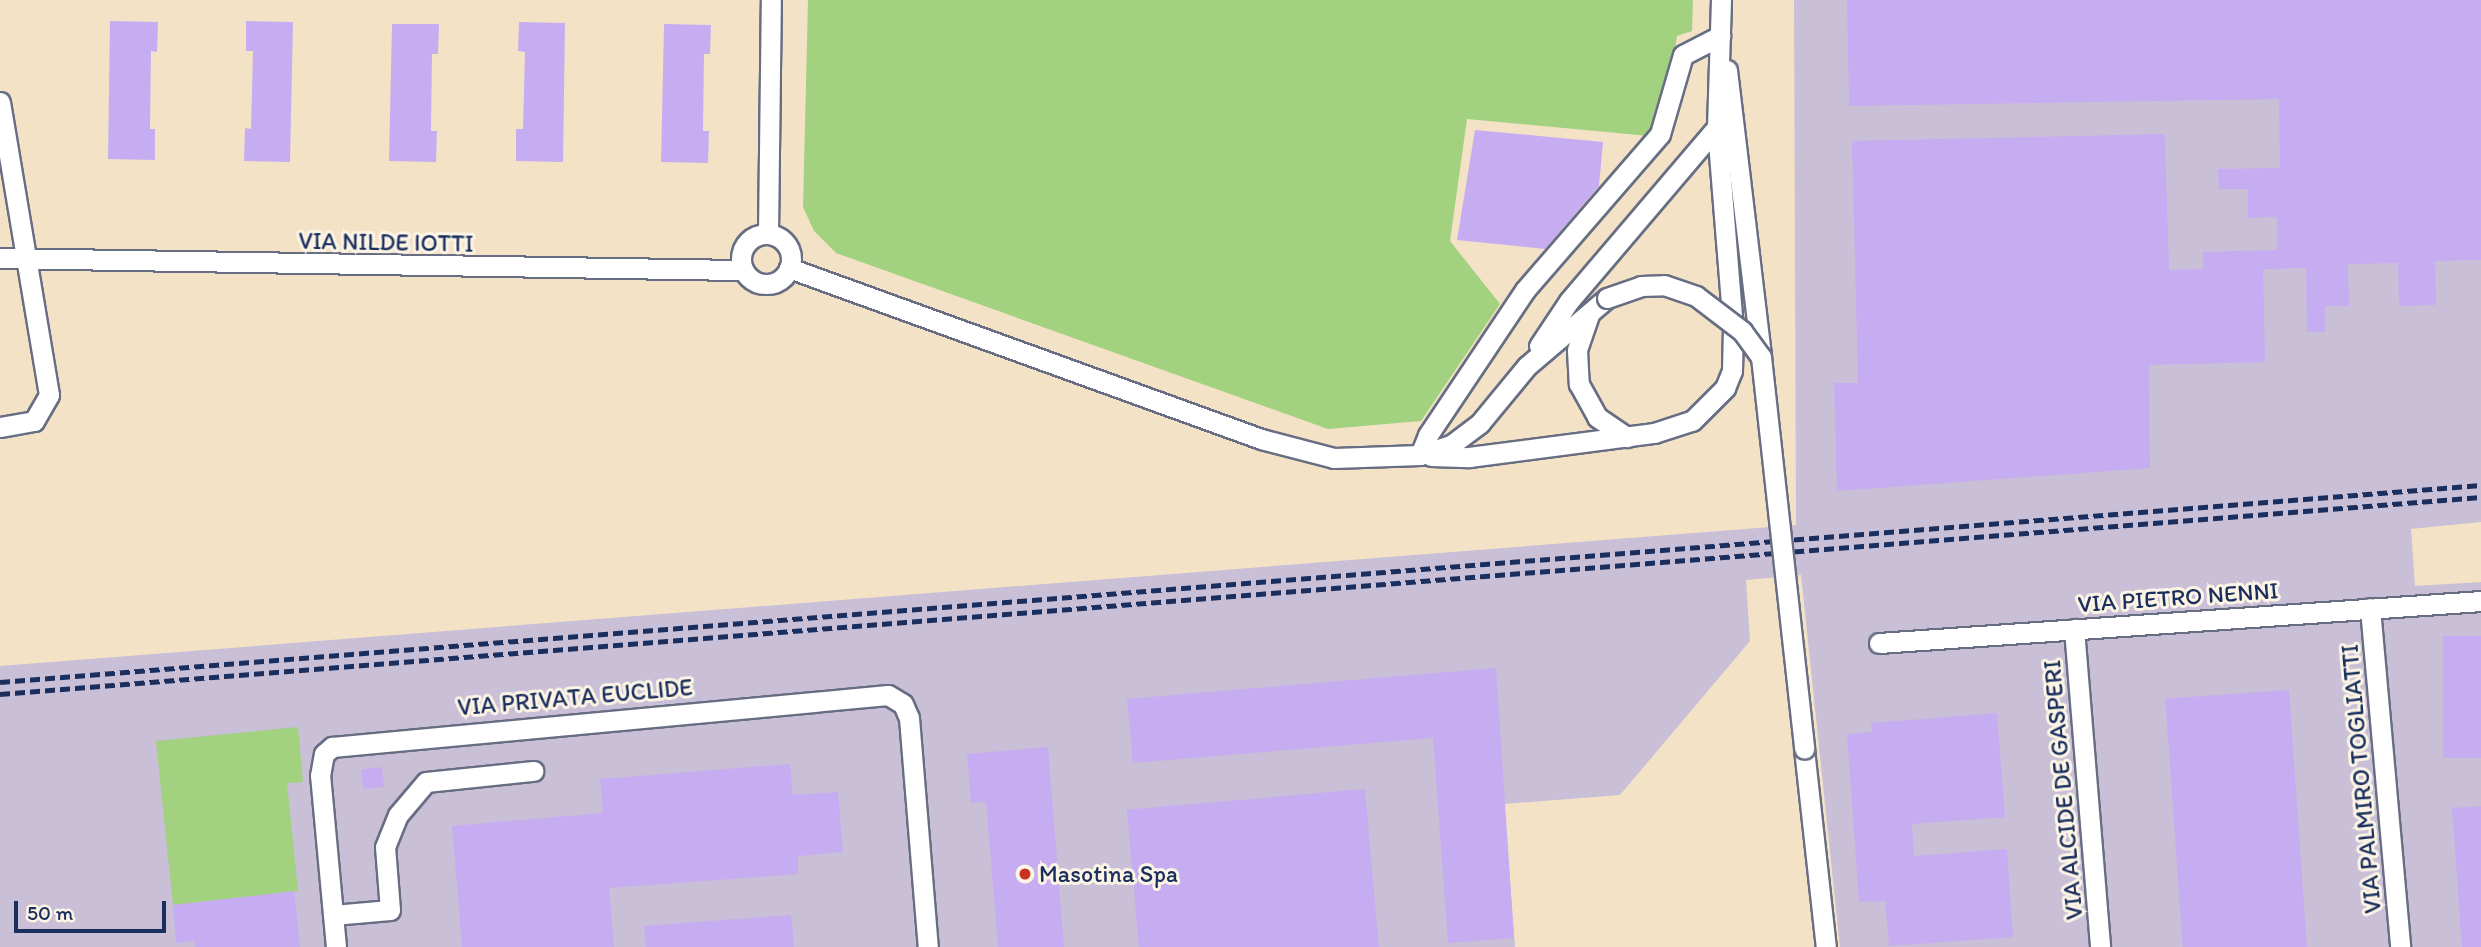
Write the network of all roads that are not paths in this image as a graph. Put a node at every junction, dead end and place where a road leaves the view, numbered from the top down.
1 (771, 0) edge
2 (1721, 0) edge
3 (1720, 36) junction
4 (0, 102) edge
5 (1717, 127) junction
6 (768, 234) junction
7 (1539, 249) dead end
8 (0, 258) edge
9 (27, 260) junction
10 (789, 268) junction
11 (743, 270) junction
12 (1537, 276) junction
13 (1599, 304) junction
14 (1761, 357) junction
15 (1527, 366) junction
16 (0, 427) edge
17 (1627, 437) junction
18 (1420, 455) junction
19 (2481, 601) edge
20 (2371, 608) junction
21 (2074, 629) junction
22 (1879, 643) dead end
23 (533, 771) dead end
24 (333, 915) junction
25 (336, 947) edge
26 (928, 947) edge
27 (1826, 947) edge
28 (2101, 947) edge
29 (2400, 947) edge

1 - 6 street
2 - 3 street
3 - 5 street
3 - 12 street
3 - 14 street
4 - 9 street
5 - 15 street
5 - 17 street
6 - 10 street
6 - 11 street
7 - 12 street
8 - 9 street, VIA NILDE IOTTI
9 - 11 street, VIA NILDE IOTTI
9 - 16 street
10 - 11 street
10 - 18 street
12 - 18 street
13 - 14 street, bridge
13 - 15 street
13 - 17 street
14 - 27 street, bridge
15 - 18 street
17 - 18 street
19 - 20 street, VIA PIETRO NENNI
20 - 21 street, VIA PIETRO NENNI
20 - 29 street, VIA PALMIRO TOGLIATTI
21 - 22 street, VIA PIETRO NENNI
21 - 28 street, VIA ALCIDE DE GASPERI
23 - 24 street
24 - 25 street
24 - 26 street, VIA PRIVATA EUCLIDE

